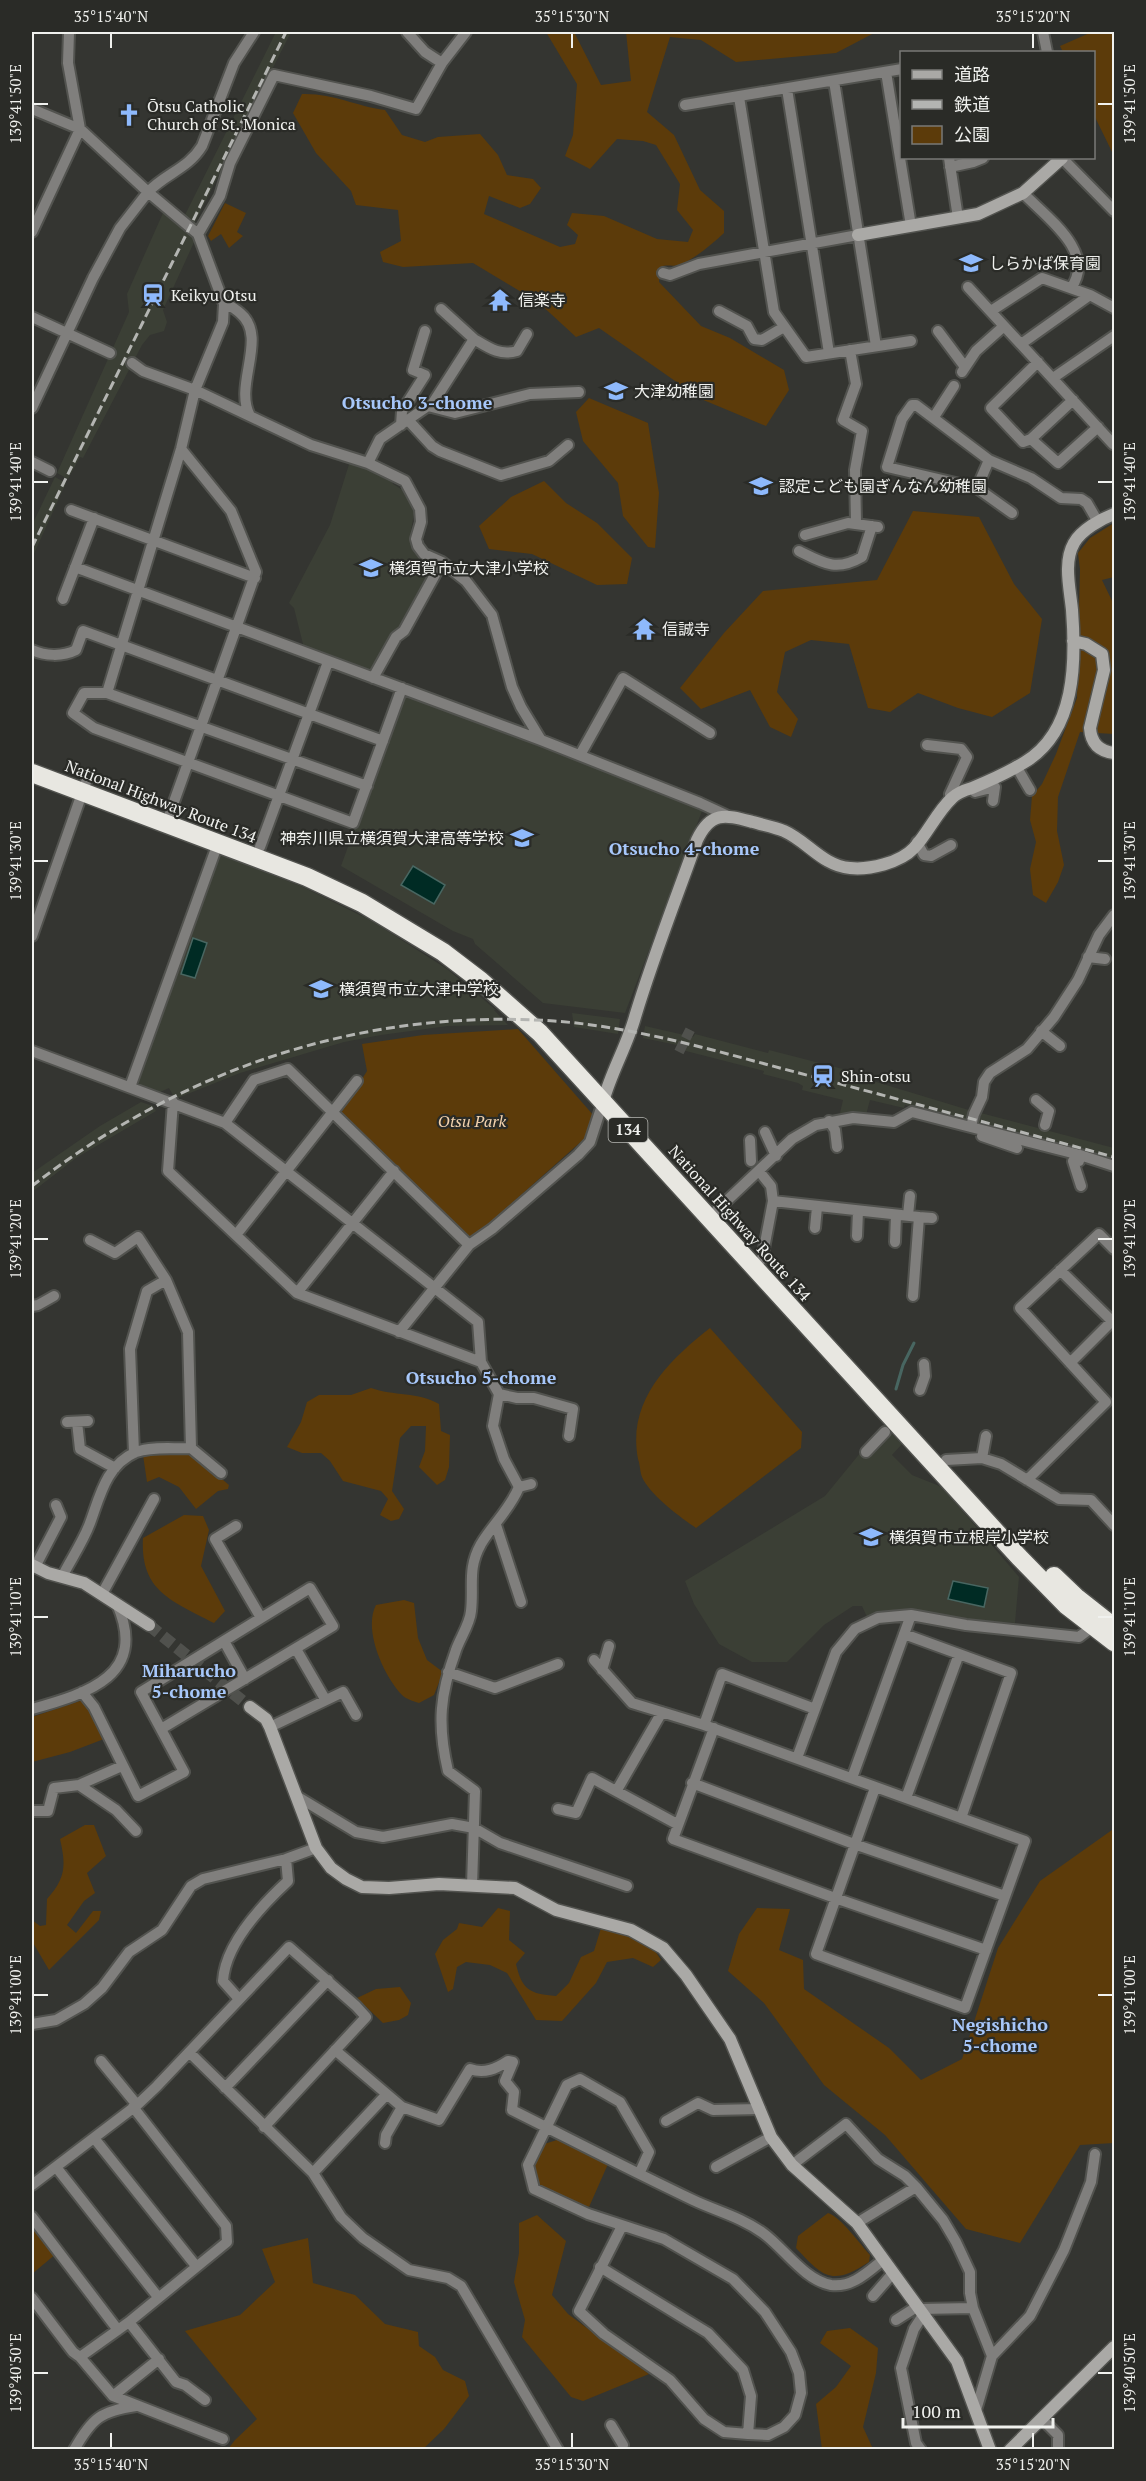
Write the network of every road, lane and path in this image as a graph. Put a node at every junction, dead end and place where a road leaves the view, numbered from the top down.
1 (69, 32) edge
2 (254, 32) edge
3 (407, 32) edge
4 (466, 32) edge
5 (1043, 32) edge
6 (1047, 51) edge
7 (442, 63) junction
8 (900, 69) edge
9 (886, 72) junction
10 (834, 81) junction
11 (787, 89) junction
12 (739, 97) junction
13 (685, 105) dead end
14 (32, 109) edge
15 (80, 129) junction
16 (900, 158) edge
17 (900, 159) edge
18 (980, 159) edge
19 (1061, 159) edge
20 (1063, 159) edge
21 (949, 162) edge
22 (148, 192) junction
23 (1023, 193) junction
24 (1114, 211) edge
25 (958, 218) junction
26 (911, 226) junction
27 (32, 232) edge
28 (198, 234) junction
29 (858, 235) junction
30 (812, 243) junction
31 (765, 251) junction
32 (663, 273) dead end
33 (968, 287) dead end
34 (1071, 288) junction
35 (1090, 295) junction
36 (224, 304) junction
37 (1114, 308) edge
38 (441, 309) dead end
39 (718, 311) dead end
40 (991, 311) junction
41 (32, 316) edge
42 (1004, 326) junction
43 (784, 327) junction
44 (425, 331) dead end
45 (938, 331) dead end
46 (65, 333) junction
47 (527, 334) dead end
48 (1114, 336) edge
49 (474, 339) junction
50 (911, 341) dead end
51 (1020, 344) junction
52 (876, 346) junction
53 (850, 350) junction
54 (110, 352) dead end
55 (829, 353) junction
56 (132, 363) dead end
57 (1038, 363) junction
58 (1053, 378) junction
59 (954, 386) dead end
60 (195, 390) junction
61 (579, 392) dead end
62 (1073, 400) junction
63 (431, 406) junction
64 (32, 408) edge
65 (250, 416) junction
66 (934, 417) junction
67 (405, 423) junction
68 (1098, 427) junction
69 (1031, 439) junction
70 (1114, 444) edge
71 (568, 445) dead end
72 (181, 449) junction
73 (989, 460) junction
74 (32, 462) edge
75 (368, 463) junction
76 (50, 471) dead end
77 (977, 488) junction
78 (71, 510) dead end
79 (1012, 513) dead end
80 (1114, 514) edge
81 (94, 518) junction
82 (1098, 522) junction
83 (856, 523) junction
84 (805, 535) dead end
85 (154, 541) junction
86 (799, 551) dead end
87 (442, 562) junction
88 (75, 567) junction
89 (255, 578) junction
90 (140, 592) junction
91 (63, 599) dead end
92 (237, 628) junction
93 (1073, 641) junction
94 (123, 645) junction
95 (32, 650) edge
96 (328, 662) junction
97 (373, 678) junction
98 (218, 681) junction
99 (402, 688) junction
100 (107, 693) junction
101 (308, 715) junction
102 (201, 726) junction
103 (710, 733) dead end
104 (541, 740) junction
105 (383, 741) junction
106 (927, 746) dead end
107 (1114, 753) edge
108 (580, 755) junction
109 (292, 759) junction
110 (32, 761) edge
111 (188, 763) junction
112 (1016, 766) junction
113 (32, 773) edge
114 (367, 786) junction
115 (84, 787) junction
116 (972, 788) junction
117 (1030, 790) dead end
118 (278, 797) junction
119 (953, 797) junction
120 (993, 801) dead end
121 (170, 813) junction
122 (726, 815) junction
123 (917, 842) junction
124 (218, 843) junction
125 (951, 845) dead end
126 (260, 847) junction
127 (1114, 915) edge
128 (32, 936) edge
129 (1088, 957) junction
130 (1105, 959) dead end
131 (1041, 1031) junction
132 (1060, 1046) dead end
133 (32, 1051) edge
134 (357, 1081) dead end
135 (130, 1087) junction
136 (605, 1096) junction
137 (1036, 1100) dead end
138 (173, 1102) junction
139 (333, 1112) junction
140 (829, 1121) junction
141 (225, 1123) junction
142 (1045, 1125) dead end
143 (969, 1126) junction
144 (765, 1132) dead end
145 (750, 1140) dead end
146 (837, 1147) dead end
147 (1017, 1148) dead end
148 (1080, 1155) junction
149 (776, 1156) junction
150 (751, 1161) dead end
151 (1114, 1166) edge
152 (288, 1171) junction
153 (394, 1171) junction
154 (759, 1171) junction
155 (1081, 1186) dead end
156 (910, 1196) dead end
157 (773, 1201) junction
158 (817, 1207) junction
159 (717, 1210) junction
160 (858, 1211) junction
161 (896, 1215) junction
162 (913, 1216) junction
163 (932, 1218) dead end
164 (352, 1223) junction
165 (815, 1228) dead end
166 (236, 1235) junction
167 (857, 1236) dead end
168 (90, 1240) dead end
169 (895, 1242) dead end
170 (469, 1245) junction
171 (1114, 1249) edge
172 (762, 1259) junction
173 (1060, 1270) junction
174 (166, 1280) junction
175 (435, 1287) junction
176 (297, 1293) junction
177 (54, 1296) dead end
178 (913, 1296) dead end
179 (32, 1306) edge
180 (1113, 1320) edge
181 (399, 1332) junction
182 (481, 1362) junction
183 (1070, 1363) junction
184 (924, 1364) dead end
185 (920, 1390) dead end
186 (499, 1394) junction
187 (77, 1422) dead end
188 (885, 1432) dead end
189 (569, 1436) dead end
190 (986, 1436) dead end
191 (191, 1448) junction
192 (866, 1452) dead end
193 (134, 1453) junction
194 (982, 1458) junction
195 (946, 1460) junction
196 (115, 1468) junction
197 (221, 1473) dead end
198 (1027, 1480) junction
199 (531, 1484) dead end
200 (519, 1487) junction
201 (154, 1499) dead end
202 (56, 1505) dead end
203 (495, 1525) junction
204 (1114, 1525) edge
205 (236, 1526) dead end
206 (33, 1566) edge
207 (62, 1577) junction
208 (102, 1594) junction
209 (520, 1602) dead end
210 (117, 1604) junction
211 (911, 1615) junction
212 (261, 1618) junction
213 (1103, 1624) edge
214 (149, 1625) tunnel mouth
215 (904, 1635) junction
216 (224, 1641) junction
217 (1114, 1642) edge
218 (609, 1646) dead end
219 (296, 1649) junction
220 (959, 1654) junction
221 (594, 1660) dead end
222 (558, 1664) dead end
223 (602, 1670) junction
224 (448, 1672) junction
225 (245, 1679) junction
226 (82, 1692) junction
227 (325, 1699) junction
228 (250, 1707) tunnel mouth
229 (815, 1708) junction
230 (32, 1709) edge
231 (662, 1712) junction
232 (356, 1715) dead end
233 (270, 1727) junction
234 (709, 1727) junction
235 (161, 1729) junction
236 (797, 1758) junction
237 (122, 1766) junction
238 (852, 1779) junction
239 (692, 1783) junction
240 (79, 1785) junction
241 (875, 1788) junction
242 (617, 1790) junction
243 (298, 1797) junction
244 (906, 1798) junction
245 (558, 1809) dead end
246 (32, 1811) edge
247 (961, 1818) junction
248 (677, 1824) junction
249 (474, 1828) junction
250 (136, 1831) dead end
251 (854, 1844) junction
252 (316, 1848) junction
253 (286, 1859) junction
254 (472, 1886) junction
255 (627, 1886) dead end
256 (1005, 1896) junction
257 (835, 1898) junction
258 (986, 1950) junction
259 (328, 1980) junction
260 (240, 1999) junction
261 (32, 2024) edge
262 (334, 2050) junction
263 (190, 2053) junction
264 (101, 2061) dead end
265 (225, 2088) junction
266 (386, 2095) junction
267 (135, 2106) junction
268 (402, 2107) junction
269 (760, 2109) junction
270 (666, 2121) dead end
271 (264, 2127) junction
272 (546, 2127) junction
273 (771, 2137) junction
274 (94, 2138) junction
275 (385, 2143) dead end
276 (1095, 2154) dead end
277 (792, 2165) junction
278 (56, 2167) junction
279 (716, 2167) dead end
280 (640, 2172) junction
281 (313, 2173) junction
282 (32, 2185) edge
283 (916, 2187) junction
284 (32, 2217) edge
285 (857, 2223) junction
286 (622, 2226) junction
287 (883, 2260) junction
288 (196, 2266) junction
289 (600, 2267) junction
290 (893, 2273) junction
291 (873, 2296) dead end
292 (158, 2297) junction
293 (32, 2298) edge
294 (973, 2308) junction
295 (920, 2310) junction
296 (896, 2320) dead end
297 (129, 2322) junction
298 (118, 2330) junction
299 (1113, 2351) edge
300 (992, 2356) junction
301 (80, 2357) junction
302 (159, 2359) junction
303 (113, 2396) junction
304 (205, 2400) dead end
305 (136, 2406) junction
306 (976, 2410) junction
307 (1042, 2419) junction
308 (612, 2425) dead end
309 (748, 2434) junction
310 (223, 2439) dead end
311 (623, 2445) dead end
312 (74, 2450) edge
313 (558, 2450) edge
314 (921, 2450) edge
315 (990, 2450) edge
316 (1010, 2450) edge
317 (1058, 2450) edge

1 - 15 street
2 - 22 street
3 - 7 street
4 - 7 street
5 - 6 street
7 - 28 street
8 - 9 street
9 - 10 street
9 - 16 street
10 - 11 street
10 - 29 street
11 - 12 street
11 - 30 street
12 - 13 street
12 - 31 street
14 - 15 street
15 - 22 street
15 - 27 street
17 - 26 street
18 - 21 street
19 - 23 street
20 - 24 street
21 - 25 street
22 - 28 street
22 - 46 street
23 - 25 street
23 - 34 street
25 - 26 street
26 - 29 street
28 - 36 street
29 - 30 street
29 - 52 street
30 - 31 street
30 - 55 street
31 - 32 street
31 - 43 street
33 - 40 street
34 - 35 street
34 - 40 street
35 - 37 street
35 - 51 street
36 - 60 street
36 - 65 street
38 - 49 street
39 - 43 street
40 - 42 street
41 - 46 street
42 - 45 street
42 - 51 street
43 - 55 street
44 - 67 street
46 - 54 street
46 - 64 street
47 - 49 street
48 - 58 street
49 - 63 street
50 - 52 street
51 - 57 street
52 - 53 street
53 - 55 street
53 - 83 street
56 - 60 street
57 - 58 street
57 - 69 street
58 - 62 street
59 - 66 street
60 - 65 street
60 - 72 street
61 - 63 street
62 - 68 street
62 - 69 street
63 - 67 street
65 - 75 street
66 - 73 street
66 - 77 street
67 - 71 street
67 - 75 street
68 - 69 street
68 - 70 street
72 - 85 street
72 - 89 street
73 - 77 street
73 - 82 street
74 - 76 street
75 - 87 street
77 - 79 street
78 - 81 street
80 - 82 street
81 - 85 street
81 - 88 street
82 - 93 street
83 - 84 street
83 - 86 street
85 - 89 street
85 - 90 street
87 - 97 street
87 - 104 street
88 - 90 street
88 - 91 street
89 - 92 street
90 - 92 street
90 - 94 street
92 - 96 street
92 - 98 street
93 - 107 street
93 - 112 street
94 - 95 street
94 - 98 street
94 - 100 street
96 - 97 street
96 - 101 street
97 - 99 street
98 - 101 street
98 - 102 street
99 - 104 street
99 - 105 street
100 - 102 street
100 - 111 street
101 - 105 street
101 - 109 street
102 - 109 street
102 - 111 street
103 - 108 street
104 - 108 street
105 - 114 street
106 - 119 street
108 - 122 street
109 - 114 street
109 - 118 street
110 - 115 highway, National Highway Route 134 / 134
111 - 118 street
111 - 121 street
112 - 116 street
112 - 117 street
113 - 115 highway, National Highway Route 134 / 134
114 - 118 street
115 - 121 highway, National Highway Route 134 / 134
115 - 124 highway, National Highway Route 134 / 134
115 - 128 street
116 - 119 street
116 - 120 street
118 - 126 street
119 - 123 street
121 - 126 highway, National Highway Route 134 / 134
122 - 123 street
122 - 136 street
123 - 125 street
124 - 135 street
124 - 136 highway, National Highway Route 134 / 134
126 - 136 highway, National Highway Route 134 / 134
127 - 129 street
129 - 130 street
129 - 131 street
131 - 132 street
131 - 143 street
133 - 135 street
134 - 139 street
135 - 138 street
136 - 159 highway, National Highway Route 134 / 134
136 - 170 street
136 - 213 highway, National Highway Route 134 / 134
137 - 142 street
138 - 141 street
138 - 166 street
139 - 141 street
139 - 152 street
139 - 153 street
140 - 143 street
140 - 146 street
140 - 149 street
141 - 152 street
143 - 147 street
143 - 148 street
144 - 149 street
145 - 150 street
148 - 151 street
148 - 155 street
149 - 154 street
152 - 164 street
152 - 166 street
153 - 164 street
153 - 170 street
154 - 157 street
154 - 159 street
156 - 162 street
157 - 158 street
157 - 172 street
158 - 160 street
158 - 165 street
159 - 172 highway, National Highway Route 134 / 134
160 - 161 street
160 - 167 street
161 - 162 street
161 - 169 street
162 - 163 street
162 - 178 street
164 - 175 street
164 - 176 street
166 - 176 street
168 - 174 street
170 - 175 street
171 - 173 street
172 - 195 highway, National Highway Route 134 / 134
173 - 180 street
173 - 183 street
174 - 191 street
174 - 193 street
175 - 181 street
175 - 182 street
176 - 181 street
177 - 179 street
180 - 183 street
181 - 182 street
182 - 186 street
183 - 198 street
184 - 185 street
186 - 189 street
186 - 200 street
187 - 196 street
188 - 192 street
190 - 194 street
191 - 193 street
191 - 197 street
193 - 196 street
194 - 195 street
194 - 198 street
195 - 213 highway, National Highway Route 134 / 134
196 - 207 street
198 - 204 street
199 - 200 street
200 - 203 street
201 - 208 street
202 - 206 street
203 - 209 street
203 - 224 street
205 - 212 street
206 - 207 street
207 - 208 street
208 - 210 street
210 - 214 street
210 - 226 street
211 - 213 street
211 - 215 street
211 - 229 street
212 - 216 street
212 - 219 street
213 - 217 highway, National Highway Route 134 / 134
215 - 220 street
215 - 238 street
216 - 225 street
216 - 235 street
218 - 223 street
219 - 225 street
219 - 227 street
220 - 244 street
220 - 247 street
221 - 223 street
222 - 224 street
223 - 231 street
224 - 249 street
225 - 235 street
226 - 230 street
226 - 237 street
227 - 232 street
227 - 233 street
228 - 233 street
229 - 234 street
229 - 236 street
231 - 234 street
231 - 242 street
233 - 243 street
234 - 236 street
234 - 239 street
235 - 237 street
236 - 238 street
237 - 240 street
238 - 241 street
239 - 248 street
239 - 251 street
240 - 246 street
240 - 250 street
241 - 244 street
241 - 251 street
242 - 245 street
242 - 248 street
243 - 249 street
243 - 252 street
244 - 247 street
247 - 256 street
248 - 257 street
249 - 254 street
249 - 255 street
251 - 256 street
251 - 257 street
252 - 253 street
252 - 254 street
253 - 260 street
253 - 261 street
254 - 269 street
256 - 258 street
257 - 258 street
257 - 258 street
259 - 260 street
259 - 262 street
259 - 265 street
260 - 263 street
262 - 266 street
262 - 271 street
263 - 265 street
263 - 267 street
264 - 267 street
265 - 271 street
266 - 268 street
266 - 281 street
267 - 274 street
267 - 288 street
268 - 272 street
268 - 275 street
269 - 270 street
269 - 273 street
271 - 281 street
272 - 280 street
272 - 280 street
272 - 286 street
273 - 277 street
273 - 279 street
274 - 278 street
274 - 288 street
276 - 300 street
277 - 283 street
277 - 285 street
278 - 282 street
278 - 292 street
280 - 287 street
281 - 313 street
283 - 285 street
283 - 294 street
284 - 298 street
285 - 287 street
286 - 289 street
286 - 309 street
287 - 290 street
288 - 292 street
289 - 309 street
289 - 309 street
290 - 291 street
290 - 295 street
292 - 297 street
293 - 301 street
294 - 295 street
294 - 300 street
295 - 296 street
295 - 306 street
295 - 314 street
297 - 298 street
297 - 302 street
298 - 301 street
299 - 307 street
300 - 306 street
301 - 303 street
302 - 303 street
302 - 304 street
303 - 305 street
305 - 310 street
305 - 312 street
306 - 315 street
307 - 316 street
307 - 317 street
308 - 311 street

